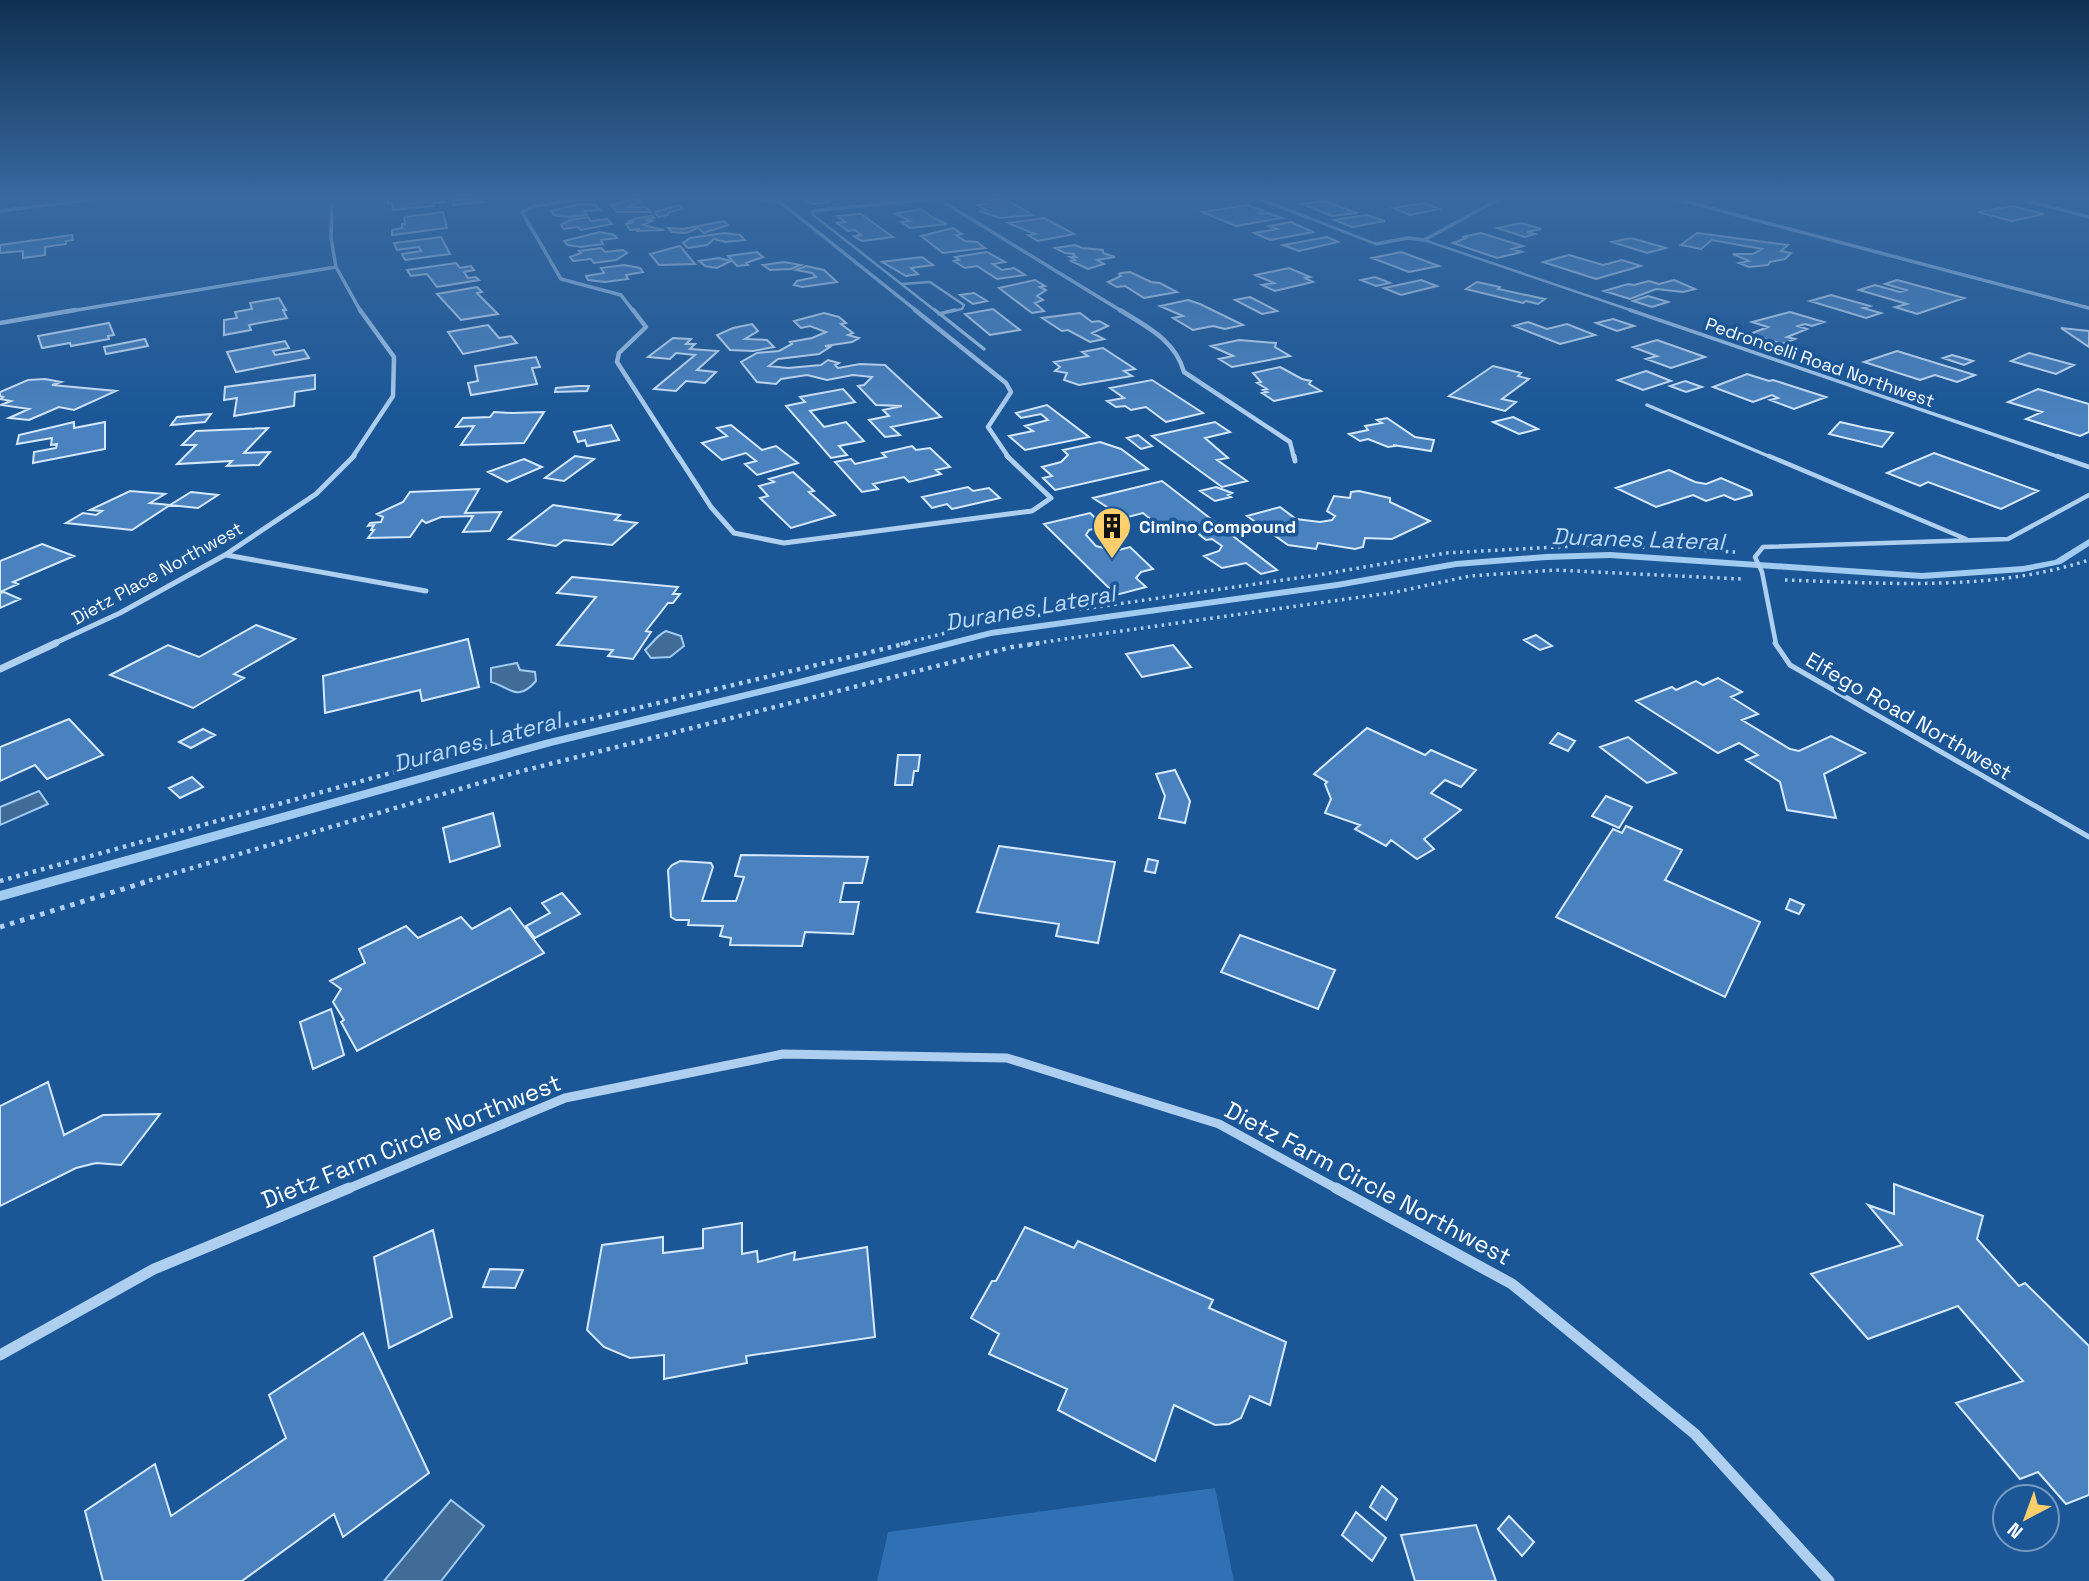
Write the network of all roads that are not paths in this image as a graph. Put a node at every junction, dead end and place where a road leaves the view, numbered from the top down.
1 (306, 272) edge
2 (338, 272) edge
3 (557, 272) edge
4 (868, 272) edge
5 (886, 272) edge
6 (1057, 272) edge
7 (1517, 272) edge
8 (1952, 272) edge
9 (902, 284) junction
10 (2089, 308) edge
11 (939, 314) junction
12 (0, 323) edge
13 (984, 349) dead end
14 (1647, 405) dead end
15 (1295, 461) dead end
16 (2089, 467) edge
17 (2089, 495) edge
18 (1969, 540) junction
19 (225, 555) junction
20 (426, 591) dead end
21 (0, 668) edge
22 (2089, 837) edge
23 (0, 1355) edge
24 (1829, 1581) edge

1 - 12 street
2 - 19 street, Dietz Place Northwest
3 - 4 street
5 - 9 lane
6 - 15 street
7 - 16 lane, Pedroncelli Road Northwest
8 - 10 street
9 - 11 lane
9 - 11 lane
11 - 13 lane
14 - 18 lane
17 - 18 lane
18 - 22 lane, Elfego Road Northwest
19 - 20 street
19 - 21 street, Dietz Place Northwest
23 - 24 street, Dietz Farm Circle Northwest

